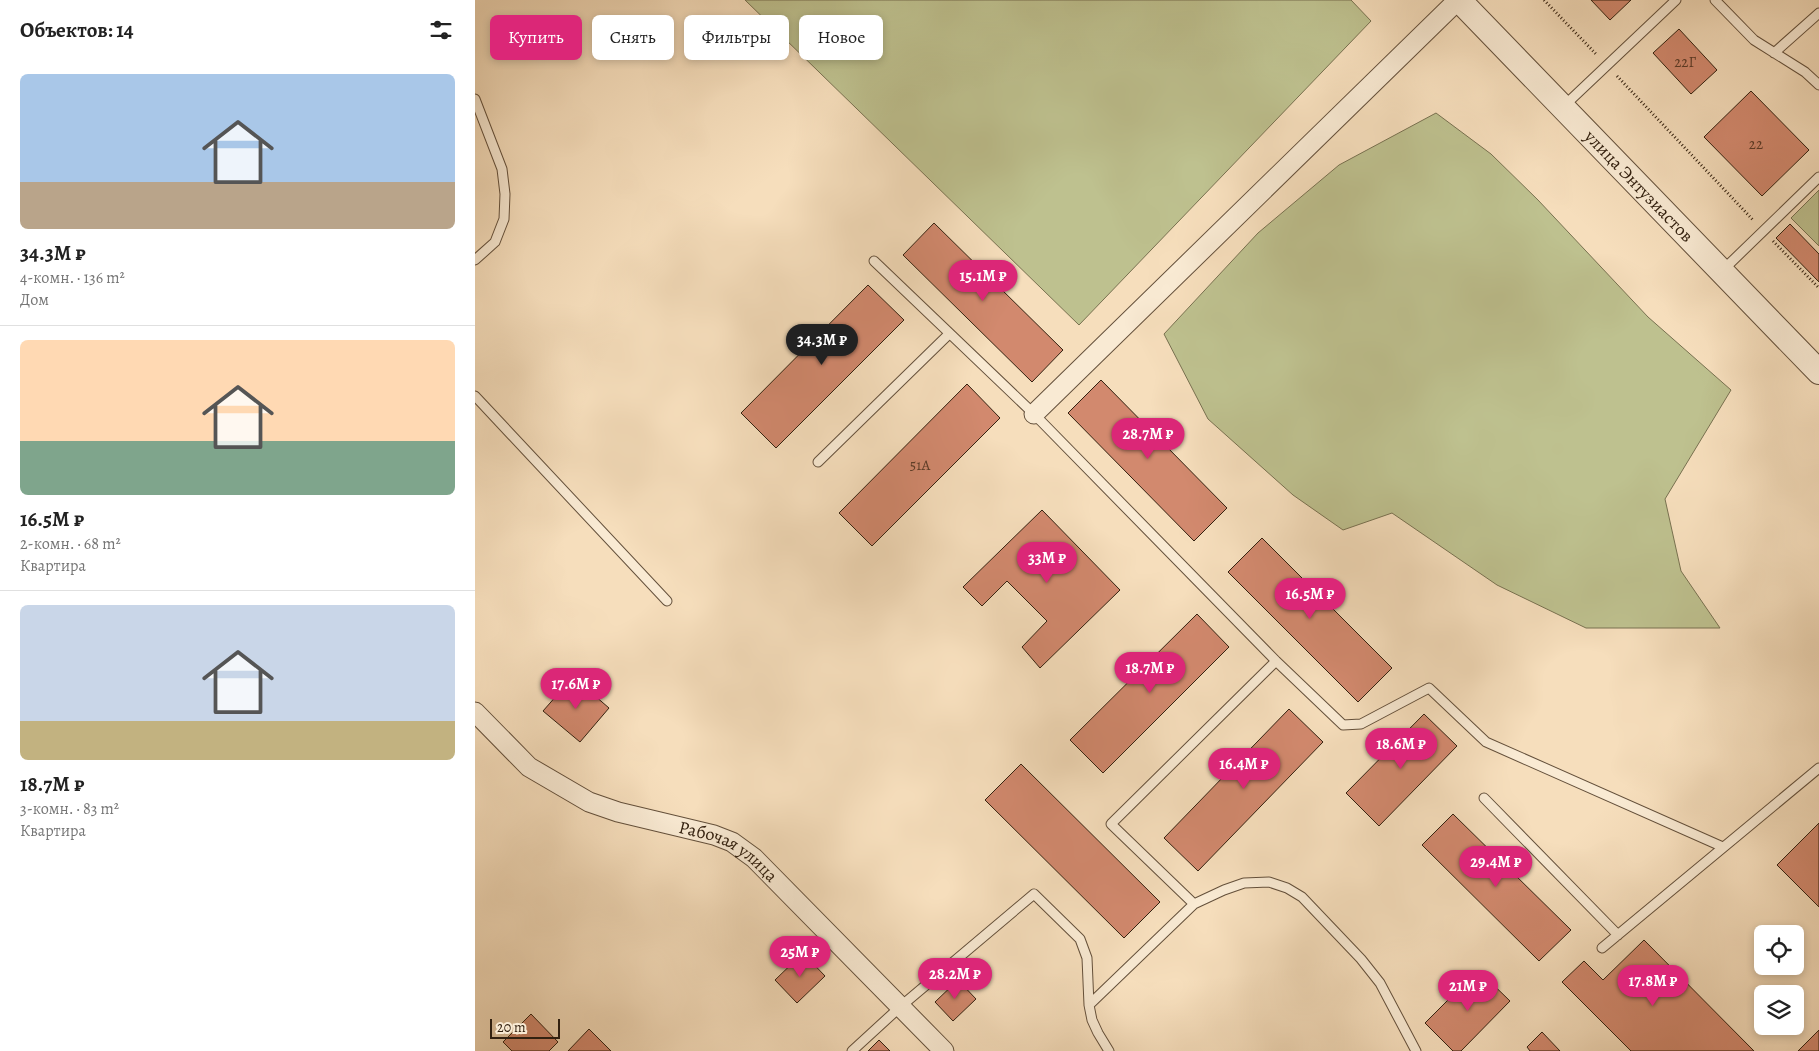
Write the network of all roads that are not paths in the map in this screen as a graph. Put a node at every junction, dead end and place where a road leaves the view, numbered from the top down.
1 (1459, 0) edge
2 (1676, 0) edge
3 (1715, 0) edge
4 (1819, 13) edge
5 (1774, 53) junction
6 (1819, 84) edge
7 (475, 99) edge
8 (1562, 108) junction
9 (1819, 177) edge
10 (475, 260) edge
11 (874, 261) dead end
12 (1722, 271) junction
13 (949, 334) junction
14 (1819, 372) edge
15 (475, 396) edge
16 (1034, 414) junction
17 (818, 462) dead end
18 (667, 600) dead end
19 (1276, 661) junction
20 (475, 712) edge
21 (1819, 768) edge
22 (1484, 798) dead end
23 (1723, 847) junction
24 (1193, 904) junction
25 (1618, 936) junction
26 (1602, 948) dead end
27 (1089, 1005) junction
28 (900, 1007) junction
29 (852, 1051) edge
30 (944, 1051) edge
31 (1109, 1051) edge
32 (1416, 1051) edge

1 - 8 street, улица Энтузиастов
1 - 16 street
2 - 8 lane
3 - 5 lane
4 - 5 lane
5 - 6 lane
7 - 10 lane
8 - 12 street, улица Энтузиастов
9 - 12 lane
11 - 13 lane
12 - 14 street, улица Энтузиастов
13 - 16 lane
13 - 17 lane
15 - 18 lane
16 - 19 lane
19 - 23 lane
19 - 24 lane
20 - 28 street, Рабочая улица
21 - 23 lane
22 - 25 lane
23 - 25 lane
24 - 27 lane
24 - 32 lane
25 - 26 lane
27 - 28 lane
27 - 31 lane
28 - 29 lane
28 - 30 street, Рабочая улица

